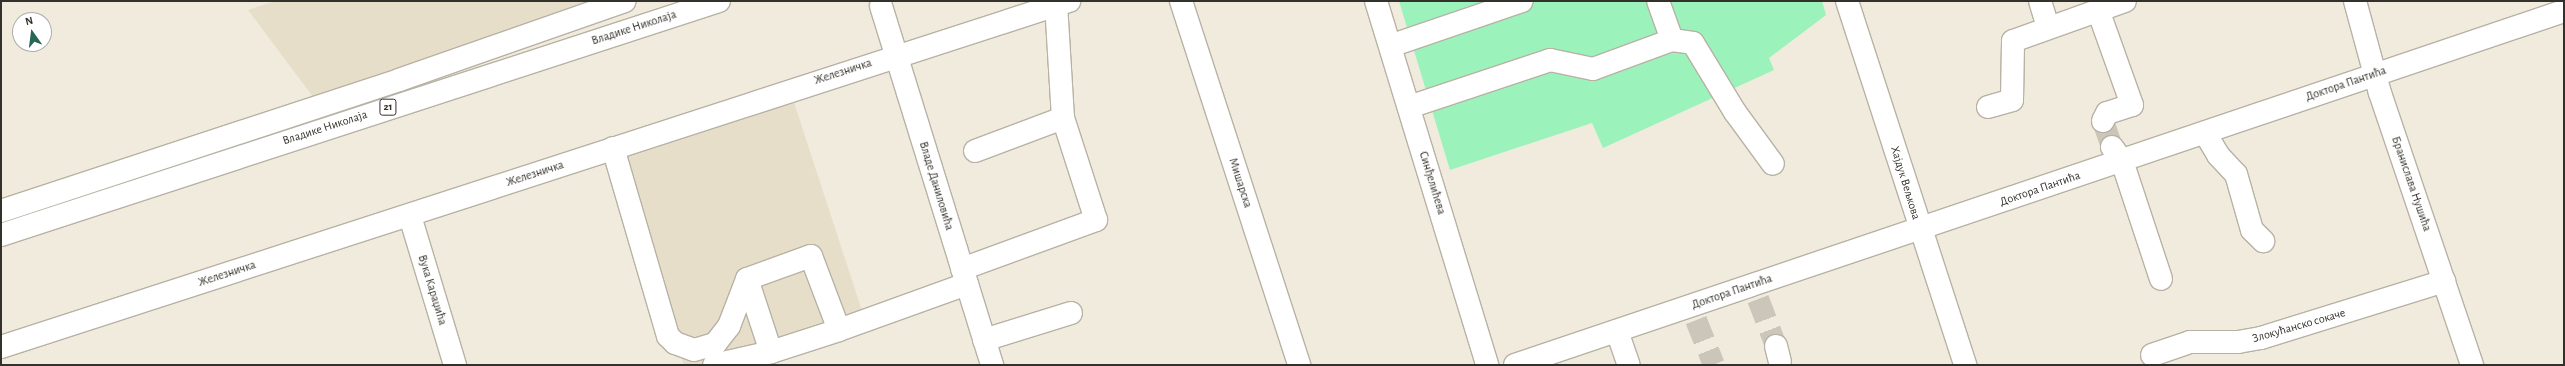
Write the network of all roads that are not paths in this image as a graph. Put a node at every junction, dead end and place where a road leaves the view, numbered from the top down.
1 (625, 1) edge
2 (719, 1) edge
3 (1181, 1) edge
4 (1376, 1) edge
5 (1522, 1) edge
6 (1658, 1) edge
7 (1847, 1) edge
8 (2040, 1) edge
9 (2125, 1) edge
10 (2355, 1) edge
11 (1062, 3) edge
12 (881, 6) dead end
13 (2098, 10) junction
14 (2564, 11) edge
15 (2048, 27) junction
16 (1672, 40) junction
17 (1390, 46) junction
18 (895, 55) junction
19 (2374, 74) junction
20 (1409, 107) junction
21 (1988, 107) dead end
22 (1063, 118) junction
23 (2103, 121) dead end
24 (2205, 133) junction
25 (613, 148) junction
26 (975, 151) dead end
27 (2117, 154) junction
28 (1774, 164) dead end
29 (1, 211) edge
30 (410, 216) junction
31 (1919, 229) junction
32 (1, 235) edge
33 (2263, 241) dead end
34 (964, 276) junction
35 (747, 279) junction
36 (2161, 279) dead end
37 (2444, 281) junction
38 (1071, 313) dead end
39 (839, 330) junction
40 (1617, 331) junction
41 (984, 340) junction
42 (1, 347) edge
43 (771, 352) junction
44 (2152, 354) dead end
45 (455, 365) edge
46 (714, 365) edge
47 (992, 365) edge
48 (1299, 365) edge
49 (1487, 365) edge
50 (1515, 365) edge
51 (1628, 365) edge
52 (1965, 365) edge
53 (2472, 365) edge

1 - 29 street, 21
2 - 32 street, Владике Николаја / 21
3 - 48 street, Мишарска
4 - 17 street, Синђелићева
5 - 17 street
6 - 16 street
7 - 31 street, Хајдук Вељкова
8 - 15 street
9 - 13 street
10 - 19 street, Бранислава Нушића
11 - 18 street, Железничка
11 - 22 street
12 - 18 street, Владе Даниловића
13 - 15 street
13 - 23 street
14 - 19 street, Доктора Пантића
15 - 21 street
16 - 20 street
16 - 28 street
17 - 20 street, Синђелићева
18 - 25 street, Железничка
18 - 34 street, Владе Даниловића
19 - 24 street, Доктора Пантића
19 - 37 street, Бранислава Нушића
20 - 49 street, Синђелићева
22 - 26 street
22 - 34 street
24 - 27 street, Доктора Пантића
24 - 33 street
25 - 30 street, Железничка
25 - 35 street
27 - 31 street, Доктора Пантића
27 - 36 street
30 - 42 street, Железничка
30 - 45 street, Вука Караџића
31 - 40 street, Доктора Пантића
31 - 52 street, Хајдук Вељкова
34 - 39 street
34 - 41 street, Владе Даниловића
35 - 39 street
35 - 43 street
37 - 44 street, Злокућанско сокаче
37 - 53 street, Бранислава Нушића
38 - 41 street
39 - 43 street
40 - 50 street, Доктора Пантића
40 - 51 street
41 - 47 street, Владе Даниловића
43 - 46 street

